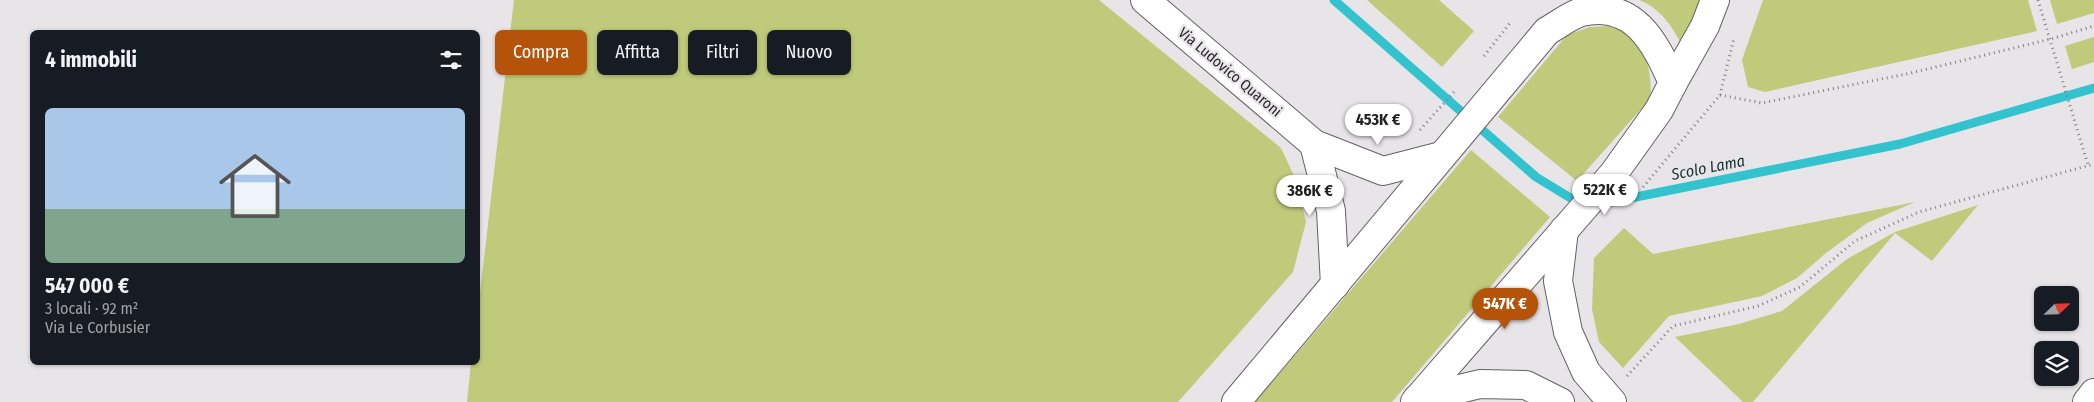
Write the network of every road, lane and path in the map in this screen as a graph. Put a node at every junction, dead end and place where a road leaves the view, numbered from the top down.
1 (1145, 0) edge
2 (1571, 0) edge
3 (1715, 0) edge
4 (2038, 0) edge
5 (1510, 24) dead end
6 (2094, 26) edge
7 (1547, 31) junction
8 (1736, 33) dead end
9 (2051, 39) junction
10 (1480, 62) dead end
11 (1673, 83) junction
12 (1455, 91) dead end
13 (1720, 95) junction
14 (1418, 132) dead end
15 (1314, 144) junction
16 (1440, 156) junction
17 (2094, 164) edge
18 (2088, 165) junction
19 (1647, 183) dead end
20 (1564, 230) junction
21 (1335, 285) junction
22 (1617, 392) edge
23 (2094, 393) edge
24 (1416, 400) edge
25 (1236, 402) edge
26 (1560, 402) edge
27 (2087, 402) edge

1 - 15 main road, Via Ludovico Quaroni
2 - 7 main road
3 - 11 main road
4 - 9 path
5 - 10 path
6 - 9 path
7 - 11 main road
7 - 16 main road
8 - 13 path
9 - 13 path
9 - 18 path
11 - 20 main road
12 - 14 path
13 - 19 path
15 - 16 main road, Via Ludovico Quaroni
15 - 21 main road
16 - 21 main road
17 - 18 path
18 - 22 path
20 - 22 main road
20 - 24 main road
21 - 25 main road
23 - 27 main road
24 - 26 main road

